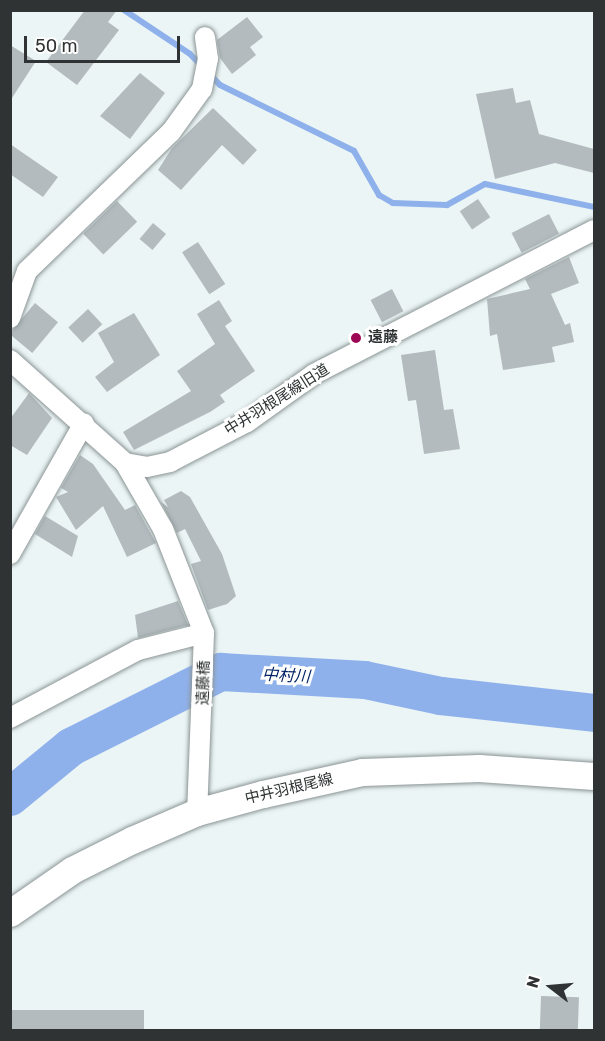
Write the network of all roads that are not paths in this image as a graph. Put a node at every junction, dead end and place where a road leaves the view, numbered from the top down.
1 (205, 37) dead end
2 (594, 230) edge
3 (10, 318) edge
4 (10, 360) edge
5 (84, 423) junction
6 (125, 463) junction
7 (10, 554) edge
8 (205, 639) junction
9 (10, 718) edge
10 (594, 776) edge
11 (197, 812) junction
12 (10, 913) edge

1 - 3 street
2 - 6 street, 中井羽根尾線旧道
4 - 5 street
5 - 6 street
5 - 7 street
6 - 8 street
8 - 9 street
8 - 11 street, 遠藤橋
10 - 11 main road, 中井羽根尾線
11 - 12 main road, 中井羽根尾線

